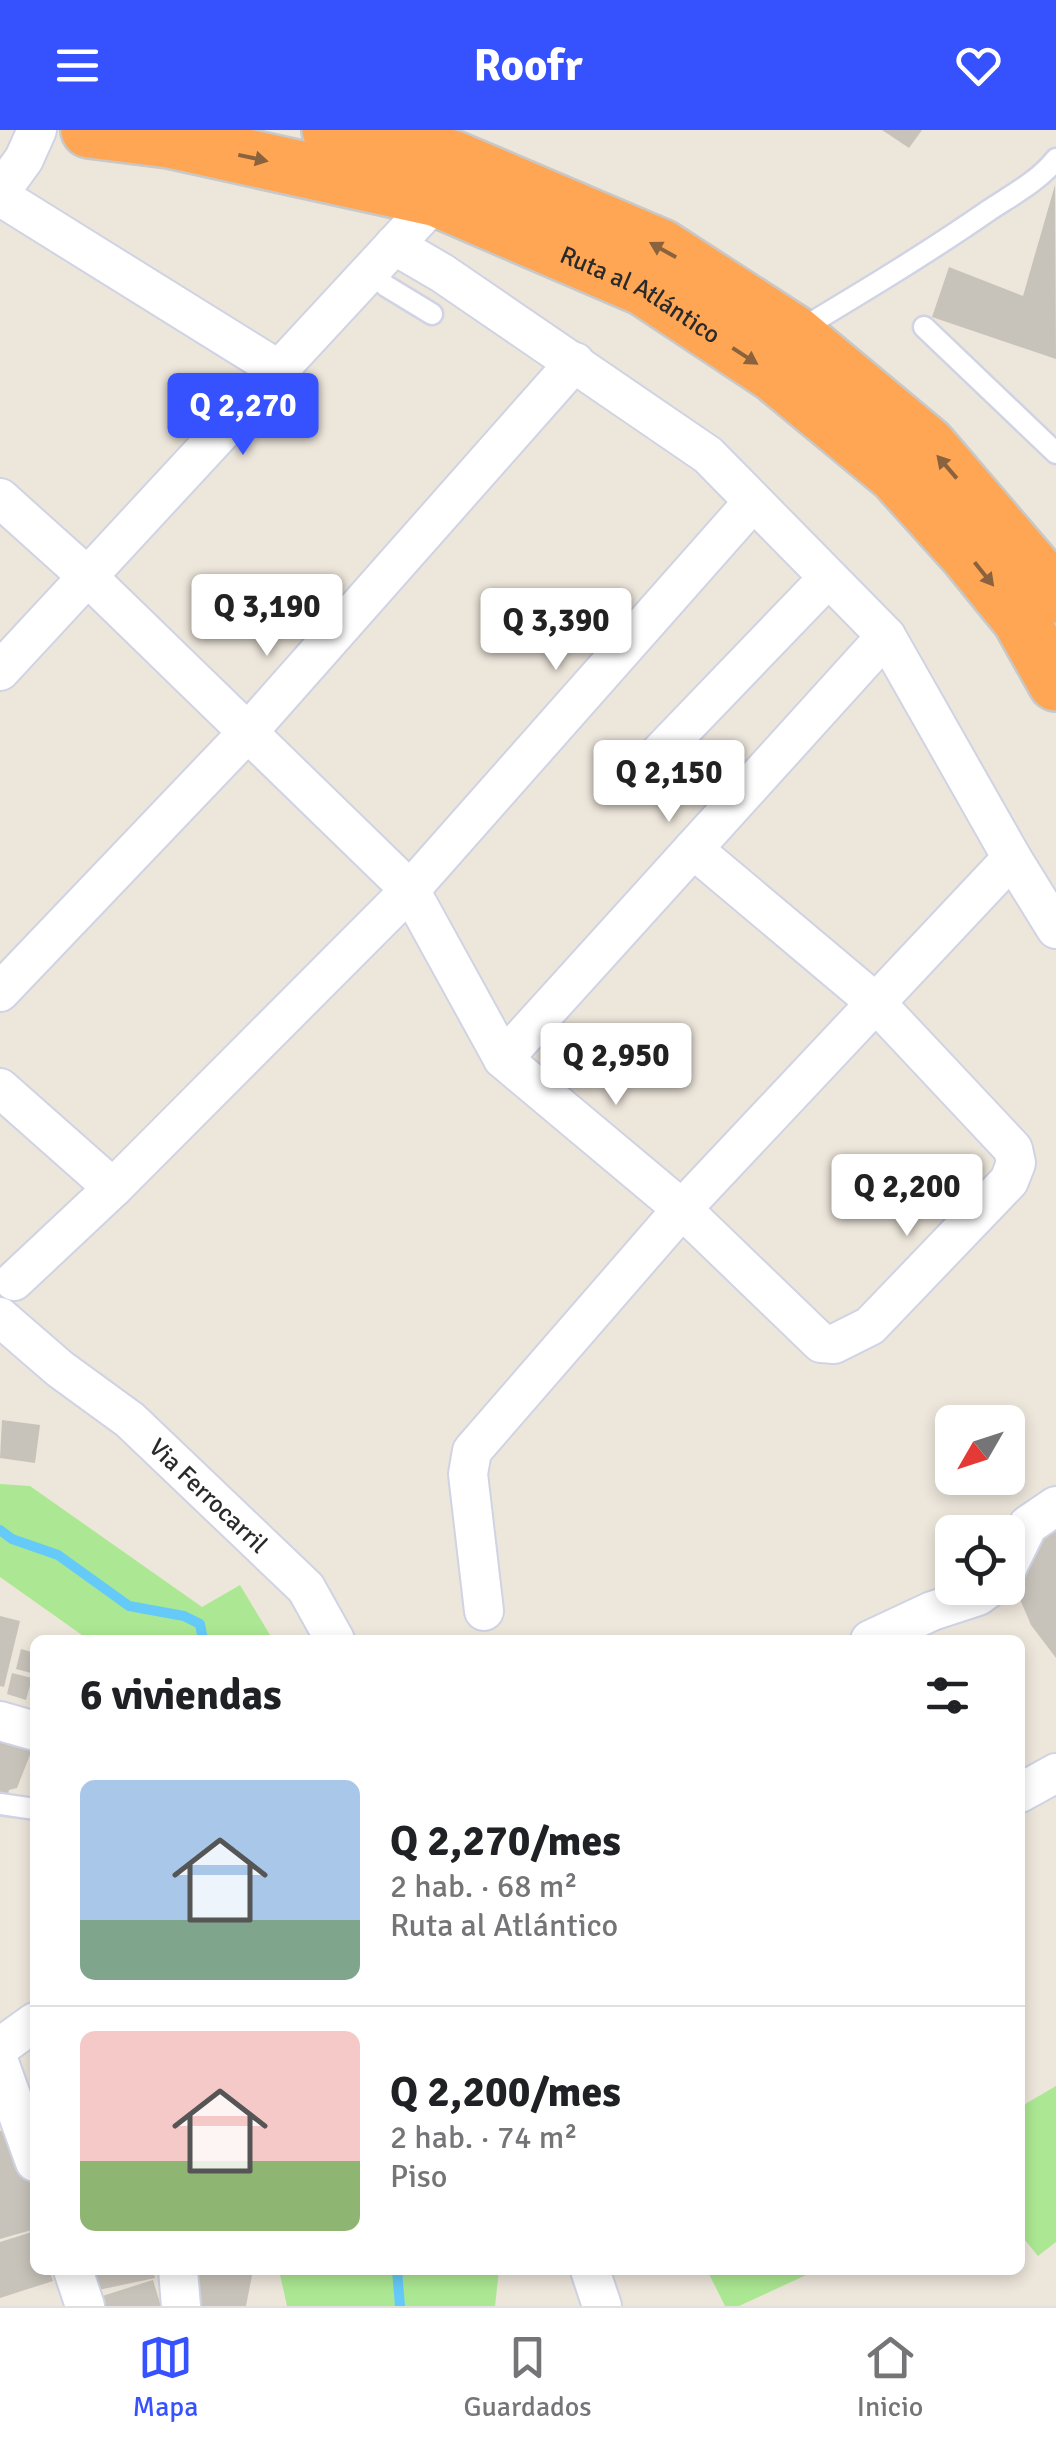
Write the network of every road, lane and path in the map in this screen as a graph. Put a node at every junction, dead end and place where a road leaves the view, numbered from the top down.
1 (37, 130) edge
2 (88, 130) edge
3 (330, 130) edge
4 (1056, 158) edge
5 (0, 198) edge
6 (437, 199) junction
7 (382, 258) junction
8 (432, 314) dead end
9 (924, 328) dead end
10 (794, 334) junction
11 (574, 362) junction
12 (279, 370) junction
13 (1056, 453) edge
14 (0, 498) edge
15 (753, 502) junction
16 (88, 577) junction
17 (828, 578) junction
18 (1055, 591) edge
19 (886, 636) junction
20 (0, 671) edge
21 (1056, 683) edge
22 (247, 733) junction
23 (656, 758) dead end
24 (693, 849) junction
25 (1012, 858) junction
26 (410, 890) junction
27 (1056, 928) edge
28 (0, 992) edge
29 (875, 1002) junction
30 (502, 1059) junction
31 (0, 1088) edge
32 (113, 1188) junction
33 (682, 1209) junction
34 (14, 1281) dead end
35 (0, 1316) edge
36 (1056, 1506) edge
37 (1025, 1531) edge
38 (950, 1605) edge
39 (484, 1611) dead end
40 (332, 1635) edge
41 (881, 1635) edge
42 (0, 1721) edge
43 (30, 1730) edge
44 (1056, 1774) edge
45 (1025, 1790) edge
46 (0, 1804) edge
47 (30, 1807) edge
48 (30, 2026) edge
49 (0, 2047) edge
50 (0, 2065) edge
51 (30, 2148) edge
52 (75, 2275) edge
53 (178, 2275) edge
54 (592, 2275) edge
55 (85, 2306) edge
56 (180, 2306) edge
57 (602, 2306) edge

1 - 5 street
2 -> 6 highway, Ruta al Atlántico
10 -> 3 highway, Ruta al Atlántico
4 - 10 lane
5 - 12 street
6 - 7 street
6 -> 21 highway, Ruta al Atlántico
7 - 8 lane
7 - 11 street
7 - 12 street
9 - 13 lane
18 -> 10 highway, Ruta al Atlántico
11 - 15 street
11 - 22 street
12 - 16 street
14 - 16 street
15 - 17 street
15 - 26 street
16 - 20 street
16 - 22 street
17 - 19 street
17 - 23 street
19 - 24 street
19 - 25 street
22 - 26 street
22 - 28 street
24 - 29 street
24 - 30 street
25 - 27 street
25 - 29 street
26 - 30 street
26 - 32 street
29 - 33 street
29 - 33 street
30 - 33 street
31 - 32 street
32 - 34 street
33 - 39 street
35 - 40 street, Via Ferrocarril
36 - 37 street
38 - 41 street
42 - 43 street
44 - 45 street
46 - 47 lane
48 - 49 street
50 - 51 street
52 - 55 street
53 - 56 street
54 - 57 street

